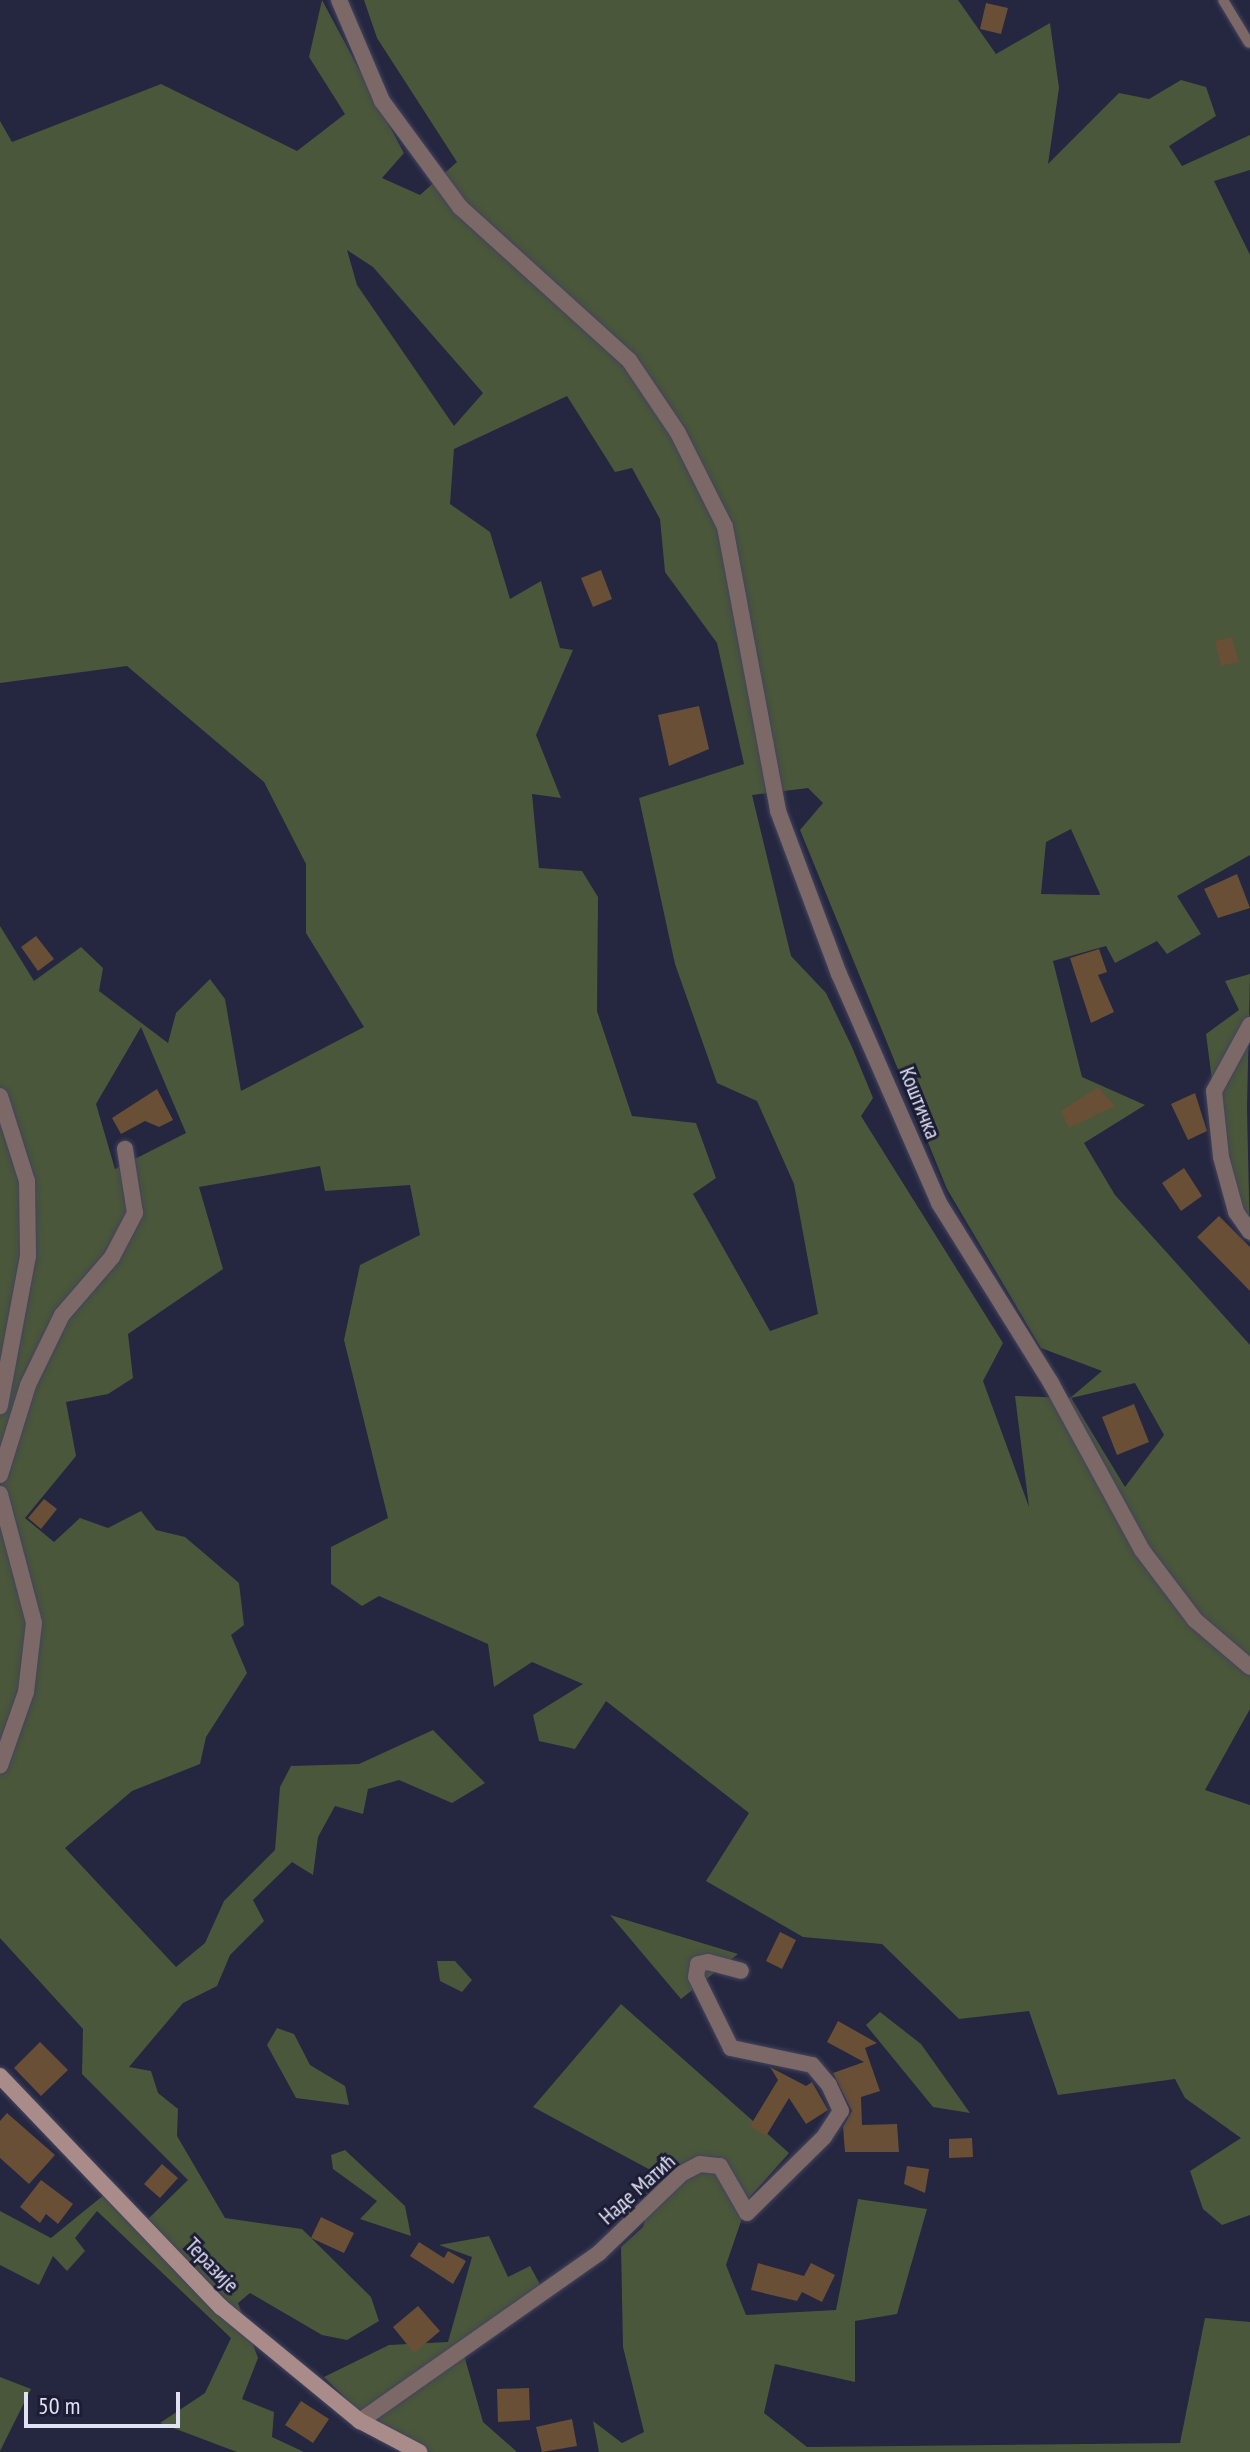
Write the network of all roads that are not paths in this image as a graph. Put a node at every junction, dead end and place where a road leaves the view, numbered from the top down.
1 (339, 0) edge
2 (1223, 0) edge
3 (1249, 43) edge
4 (1250, 1025) edge
5 (0, 1096) edge
6 (125, 1149) dead end
7 (1250, 1232) edge
8 (0, 1406) edge
9 (0, 1475) edge
10 (0, 1494) edge
11 (1250, 1667) edge
12 (0, 1766) edge
13 (741, 1971) dead end
14 (0, 2076) edge
15 (360, 2421) junction
16 (419, 2452) edge

1 - 11 street, Коштичка
2 - 3 lane
4 - 7 street
5 - 8 street
6 - 9 street
10 - 12 street
13 - 15 street, Наде Матић
14 - 15 street, Теразије
15 - 16 street, Теразије

